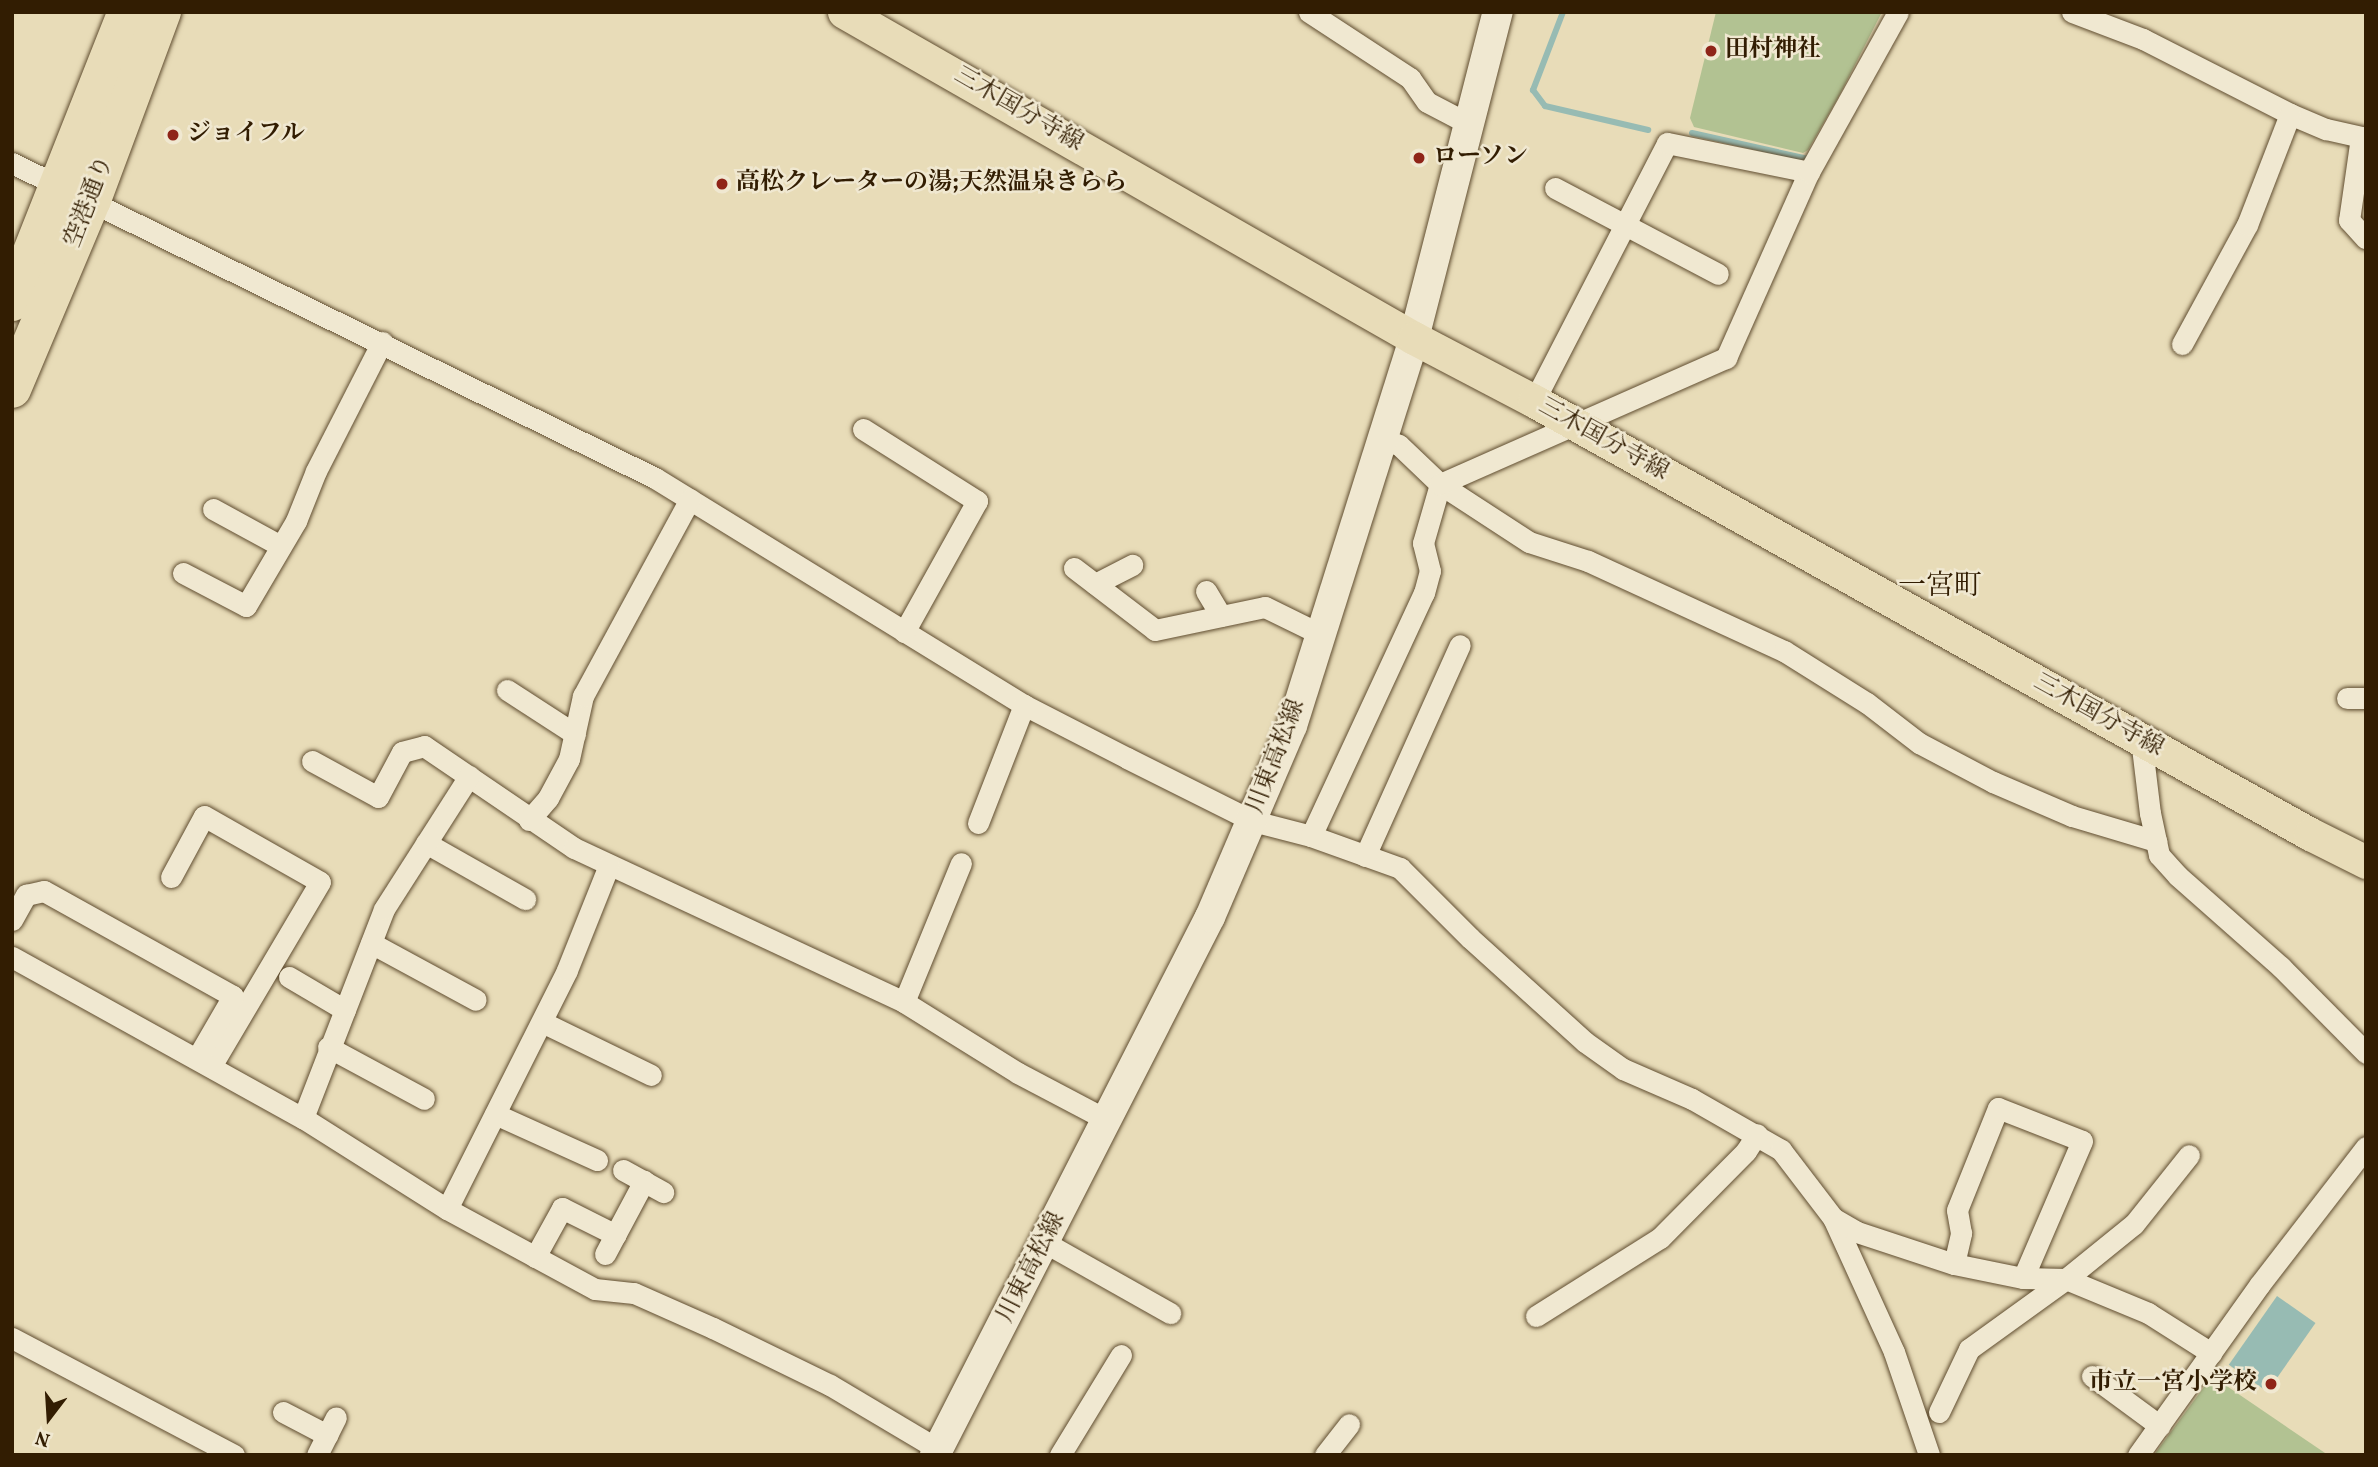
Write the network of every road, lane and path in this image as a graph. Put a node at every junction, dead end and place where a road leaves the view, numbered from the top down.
1 (127, 12) edge
2 (162, 12) edge
3 (844, 12) edge
4 (1498, 12) edge
5 (1898, 12) edge
6 (2072, 12) edge
7 (1318, 14) edge
8 (2290, 114) junction
9 (1469, 124) junction
10 (2363, 138) edge
11 (12, 163) edge
12 (1810, 172) junction
13 (1555, 188) dead end
14 (76, 193) junction
15 (1623, 224) junction
16 (2366, 239) edge
17 (1718, 274) dead end
18 (12, 302) edge
19 (1414, 338) junction
20 (382, 342) junction
21 (2182, 344) dead end
22 (12, 389) edge
23 (1534, 401) junction
24 (1575, 425) junction
25 (863, 429) dead end
26 (1384, 439) junction
27 (1440, 484) junction
28 (690, 499) junction
29 (213, 509) dead end
30 (281, 546) junction
31 (1132, 565) dead end
32 (1074, 568) dead end
33 (183, 573) dead end
34 (1095, 584) junction
35 (1206, 592) dead end
36 (1221, 616) junction
37 (904, 632) junction
38 (1320, 634) junction
39 (1460, 645) dead end
40 (508, 690) dead end
41 (1024, 705) junction
42 (575, 734) junction
43 (2141, 739) junction
44 (312, 761) dead end
45 (469, 776) junction
46 (529, 820) junction
47 (1252, 821) junction
48 (978, 823) dead end
49 (1311, 836) junction
50 (2156, 841) junction
51 (426, 843) junction
52 (1365, 856) junction
53 (2366, 862) edge
54 (961, 863) dead end
55 (610, 865) junction
56 (171, 877) dead end
57 (525, 899) dead end
58 (12, 920) edge
59 (371, 943) junction
60 (12, 957) edge
61 (289, 977) dead end
62 (476, 1000) dead end
63 (904, 1002) junction
64 (345, 1010) junction
65 (542, 1022) junction
66 (328, 1047) junction
67 (2366, 1053) edge
68 (204, 1062) junction
69 (651, 1075) dead end
70 (424, 1099) dead end
71 (495, 1114) junction
72 (303, 1118) junction
73 (1107, 1120) junction
74 (1757, 1134) junction
75 (2366, 1147) edge
76 (2189, 1155) dead end
77 (597, 1160) dead end
78 (623, 1170) dead end
79 (644, 1181) junction
80 (663, 1192) dead end
81 (447, 1209) junction
82 (1833, 1218) junction
83 (616, 1235) junction
84 (1044, 1242) junction
85 (606, 1254) dead end
86 (535, 1257) junction
87 (1954, 1264) junction
88 (2023, 1278) junction
89 (2066, 1279) junction
90 (1171, 1313) dead end
91 (1535, 1316) dead end
92 (12, 1338) edge
93 (2211, 1353) junction
94 (1121, 1355) dead end
95 (2092, 1376) dead end
96 (284, 1412) dead end
97 (1938, 1412) dead end
98 (1349, 1424) dead end
99 (2160, 1426) junction
100 (936, 1452) edge
101 (234, 1455) edge
102 (317, 1455) edge
103 (1060, 1455) edge
104 (1325, 1455) edge
105 (1929, 1455) edge
106 (2138, 1455) edge

1 - 14 highway, 空港通り
2 - 14 highway, 空港通り
3 - 19 main road, 三木国分寺線
4 - 9 main road, 川東高松線
5 - 12 street
6 - 8 street
7 - 9 street
8 - 10 street
8 - 21 street
9 - 19 main road, 川東高松線
10 - 16 street
11 - 14 street
12 - 15 street
12 - 24 street
13 - 15 street
14 - 18 highway, 空港通り
14 - 20 street
14 - 22 highway, 空港通り
15 - 17 street
15 - 23 street
19 - 23 main road, 三木国分寺線
19 - 26 main road, 川東高松線
20 - 28 street
20 - 30 street
23 - 24 main road, 三木国分寺線
24 - 27 street
24 - 43 main road, 三木国分寺線
25 - 37 street
26 - 27 street
26 - 38 main road, 川東高松線
27 - 49 street
27 - 50 street
28 - 37 street
28 - 42 street
29 - 30 street
30 - 33 street
31 - 34 street
32 - 34 street
34 - 36 street
35 - 36 street
36 - 38 street
37 - 41 street
38 - 47 main road, 川東高松線
39 - 52 street
40 - 42 street
41 - 47 street
41 - 48 street
42 - 46 street
43 - 50 street
43 - 53 main road, 三木国分寺線
44 - 45 street
45 - 46 street
45 - 51 street
46 - 55 street
47 - 49 street
47 - 73 main road, 川東高松線
49 - 52 street
50 - 67 street
51 - 57 street
51 - 59 street
52 - 74 street
54 - 63 street
55 - 63 street
55 - 65 street
56 - 68 street
58 - 68 street
59 - 62 street
59 - 64 street
60 - 68 street
61 - 64 street
63 - 73 street
64 - 66 street
65 - 69 street
65 - 71 street
66 - 70 street
66 - 72 street
68 - 72 street
71 - 77 street
71 - 81 street
72 - 81 street
73 - 84 main road, 川東高松線
74 - 82 street
74 - 91 street
75 - 93 street
76 - 89 street
78 - 79 street
79 - 80 street
79 - 83 street
81 - 86 street
82 - 87 street
82 - 105 street
83 - 85 street
83 - 86 street
84 - 90 street
84 - 100 main road, 川東高松線
86 - 100 street
87 - 88 street
87 - 88 street
88 - 89 street
89 - 93 street
89 - 97 street
92 - 101 street
93 - 99 street
94 - 103 street
95 - 99 street
96 - 102 street
98 - 104 street
99 - 106 street

